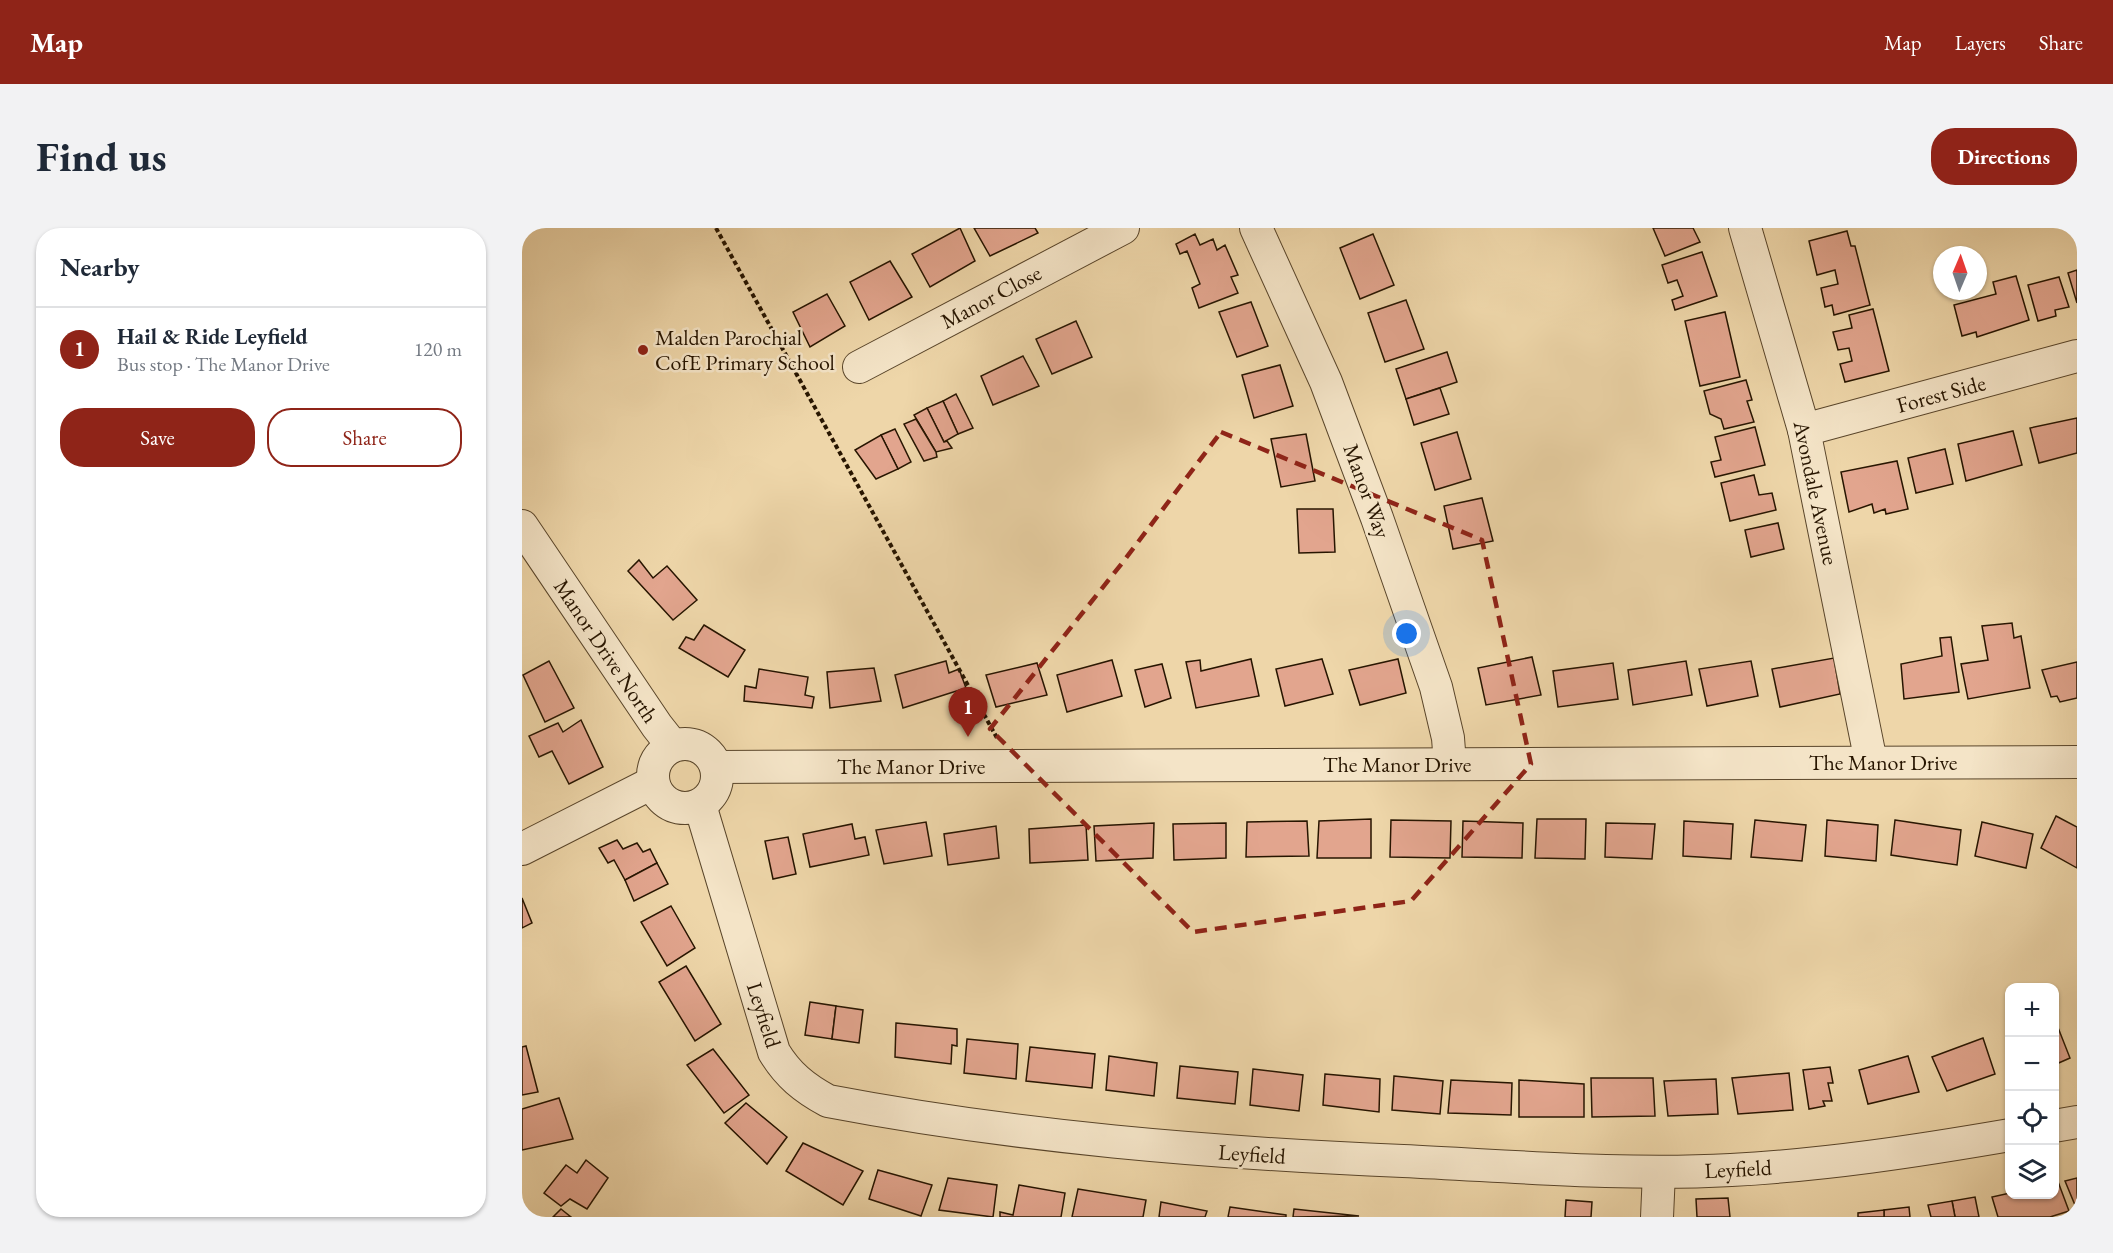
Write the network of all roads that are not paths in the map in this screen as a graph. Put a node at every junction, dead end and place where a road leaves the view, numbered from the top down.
1 (1123, 228) edge
2 (1256, 228) edge
3 (1745, 228) edge
4 (2077, 356) edge
5 (859, 367) dead end
6 (1804, 430) junction
7 (522, 526) edge
8 (672, 745) junction
9 (1870, 762) junction
10 (2077, 762) edge
11 (1450, 764) junction
12 (717, 767) junction
13 (652, 783) junction
14 (700, 805) junction
15 (522, 849) edge
16 (2077, 1122) edge
17 (2059, 1125) edge
18 (2005, 1136) edge
19 (1659, 1172) junction
20 (1657, 1217) edge

1 - 5 street, Manor Close
2 - 11 street, Manor Way
3 - 6 street, Avondale Avenue
4 - 6 street, Forest Side
6 - 9 street, Avondale Avenue
7 - 8 street, Manor Drive North
8 - 12 street
8 - 13 street
9 - 10 street, The Manor Drive
9 - 11 street, The Manor Drive
11 - 12 street, The Manor Drive
12 - 14 street
13 - 14 street
13 - 15 street
14 - 19 street, Leyfield
16 - 17 street
18 - 19 street, Leyfield
19 - 20 street

